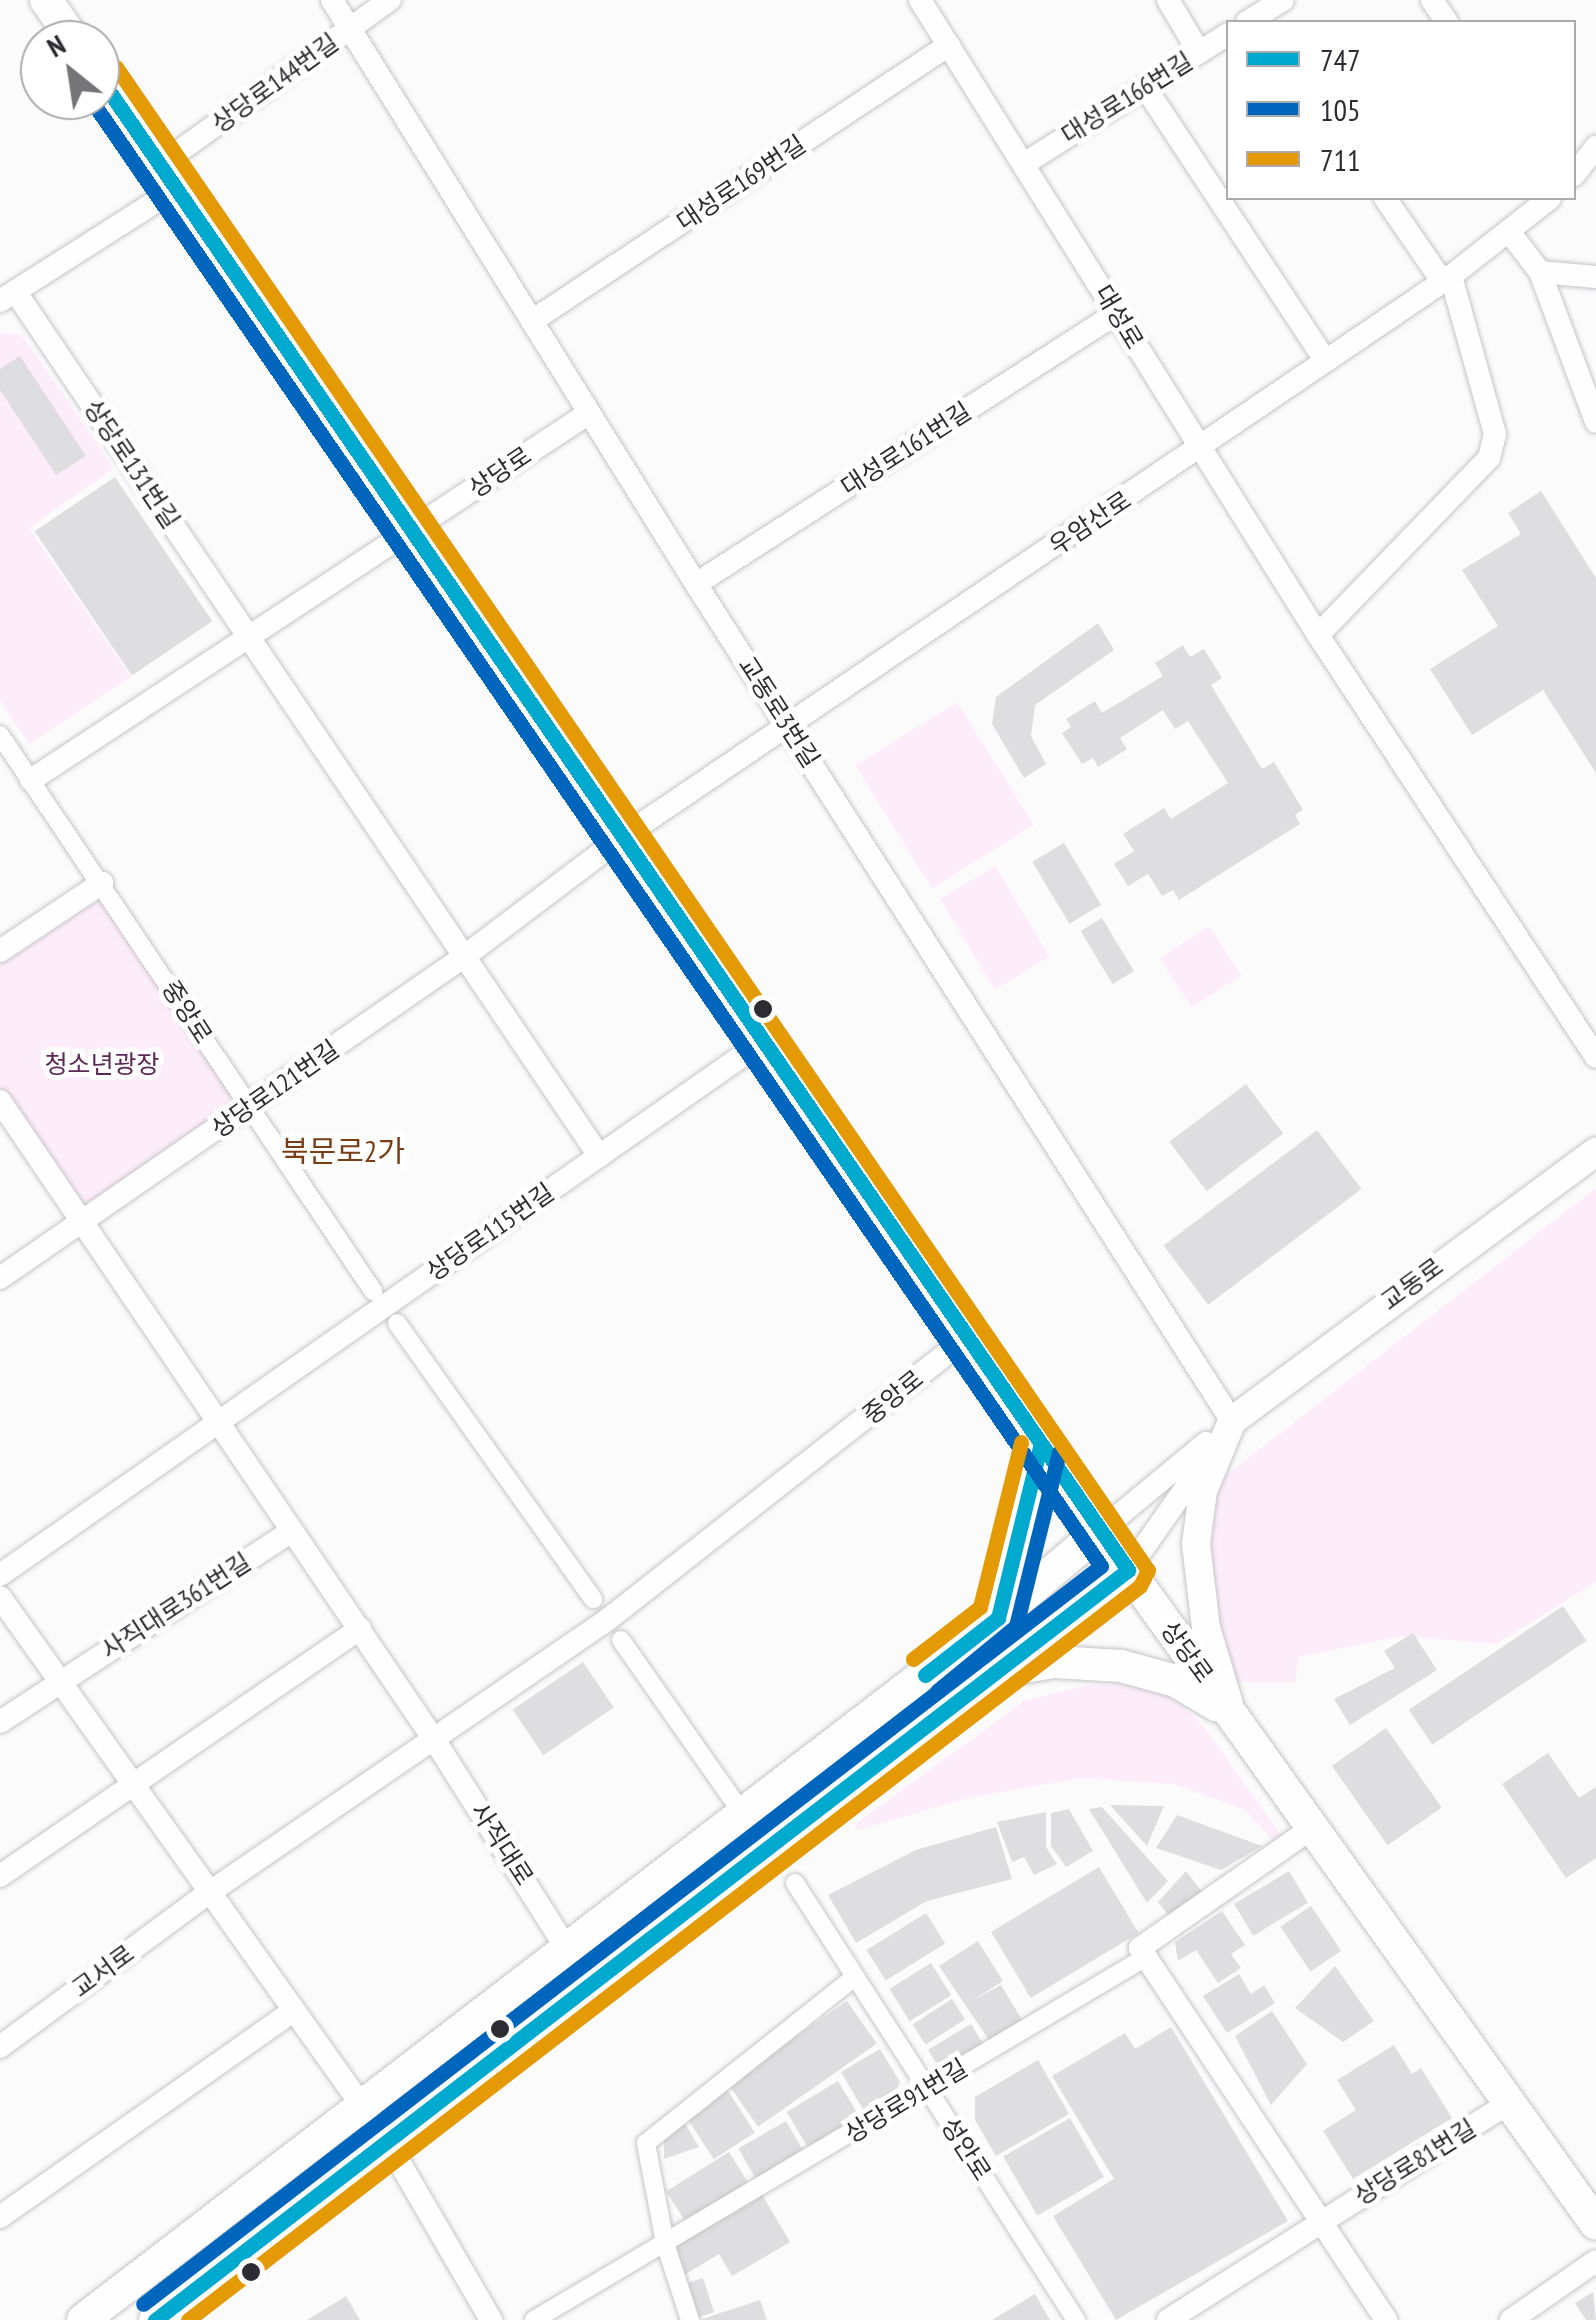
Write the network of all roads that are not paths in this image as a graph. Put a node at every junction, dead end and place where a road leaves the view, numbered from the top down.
1 (332, 0) edge
2 (390, 0) edge
3 (920, 0) edge
4 (1168, 0) edge
5 (1283, 0) edge
6 (1250, 20) edge
7 (350, 29) junction
8 (1226, 35) edge
9 (949, 45) junction
10 (1199, 52) junction
11 (1145, 87) junction
12 (120, 107) edge
13 (1596, 147) edge
14 (1027, 162) junction
15 (1576, 172) edge
16 (168, 177) junction
17 (1387, 200) edge
18 (1548, 200) edge
19 (1510, 233) junction
20 (1540, 272) junction
21 (1446, 278) junction
22 (1596, 278) edge
23 (8, 296) edge
24 (1117, 314) junction
25 (532, 322) junction
26 (1325, 360) junction
27 (589, 413) junction
28 (1596, 422) edge
29 (1200, 448) junction
30 (411, 531) junction
31 (696, 584) junction
32 (1318, 634) junction
33 (250, 637) junction
34 (789, 726) junction
35 (0, 734) edge
36 (31, 780) junction
37 (621, 838) junction
38 (102, 883) junction
39 (0, 951) edge
40 (465, 956) junction
41 (762, 1042) junction
42 (1596, 1057) edge
43 (1, 1106) edge
44 (250, 1108) junction
45 (1596, 1152) edge
46 (598, 1156) junction
47 (82, 1221) junction
48 (0, 1278) edge
49 (374, 1291) dead end
50 (396, 1322) dead end
51 (966, 1339) junction
52 (1232, 1421) junction
53 (218, 1423) junction
54 (1040, 1447) junction
55 (292, 1530) junction
56 (1100, 1531) junction
57 (1128, 1570) junction
58 (0, 1576) edge
59 (0, 1597) edge
60 (592, 1599) dead end
61 (998, 1618) junction
62 (360, 1630) junction
63 (622, 1640) dead end
64 (996, 1672) junction
65 (59, 1682) junction
66 (1232, 1715) junction
67 (0, 1722) edge
68 (435, 1741) junction
69 (132, 1786) junction
70 (743, 1814) junction
71 (1312, 1828) junction
72 (0, 1876) edge
73 (795, 1884) dead end
74 (206, 1894) junction
75 (567, 1949) junction
76 (1146, 1957) junction
77 (856, 1978) junction
78 (292, 2012) junction
79 (0, 2047) edge
80 (927, 2089) junction
81 (1510, 2103) junction
82 (361, 2107) junction
83 (387, 2141) junction
84 (0, 2216) edge
85 (1322, 2220) junction
86 (1596, 2224) edge
87 (666, 2243) junction
88 (1596, 2261) edge
89 (164, 2316) edge
90 (83, 2320) edge
91 (492, 2320) edge
92 (534, 2320) edge
93 (690, 2320) edge
94 (1076, 2320) edge
95 (1168, 2320) edge
96 (1386, 2320) edge
97 (1510, 2320) edge

1 - 7 street, 교동로3번길
2 - 7 street, 상당로144번길
3 - 9 street, 대성로
4 - 10 street
5 - 6 street
7 - 16 street, 상당로144번길
7 - 25 street, 교동로3번길
8 - 10 street, 대성로166번길
9 - 14 street, 대성로
9 - 25 street, 대성로169번길
10 - 11 street, 대성로166번길
11 - 14 street, 대성로166번길
11 - 26 street
12 - 16 main road, 상당로
13 - 15 street
14 - 24 street, 대성로
16 - 23 street, 상당로144번길
16 - 30 main road, 상당로
17 - 21 street
18 - 19 street, 우암산로
19 - 20 street
19 - 21 street, 우암산로
20 - 22 street
20 - 28 street
21 - 26 street, 우암산로
21 - 32 street
23 - 33 street, 상당로131번길
24 - 29 street, 대성로
24 - 31 street, 대성로161번길
25 - 27 street, 교동로3번길
26 - 29 street, 우암산로
27 - 30 street, 상당로
27 - 31 street, 교동로3번길
29 - 32 street, 대성로
29 - 34 street, 우암산로
30 - 33 street
30 - 37 main road, 상당로
31 - 34 street, 교동로3번길
32 - 42 street, 대성로
33 - 36 street
33 - 40 street, 상당로131번길
34 - 37 street, 우암산로
34 - 52 street, 교동로3번길
35 - 36 street, 중앙로
36 - 38 street, 중앙로
37 - 40 street, 상당로121번길
37 - 41 main road, 상당로
38 - 39 street
38 - 44 street, 중앙로
40 - 44 street, 상당로121번길
40 - 46 street
41 - 46 street, 상당로115번길
41 - 51 main road, 상당로
43 - 47 street
44 - 47 street, 상당로121번길
44 - 49 street, 중앙로
45 - 52 street, 교동로
46 - 53 street, 상당로115번길
47 - 48 street, 상당로121번길
47 - 53 street
50 - 60 street
51 - 54 main road, 상당로
51 - 68 street, 중앙로
52 - 56 street, 교동로
52 - 57 street, 교동로
52 - 66 street
53 - 55 street
53 - 58 street, 상당로115번길
54 - 56 main road, 상당로
54 - 61 main road
55 - 62 street
55 - 65 street, 사직대로361번길
56 - 57 main road, 상당로
56 - 61 main road
57 - 64 main road
57 - 66 main road, 상당로
59 - 65 street
61 - 70 main road
62 - 68 street
62 - 69 street
63 - 70 street
64 - 66 main road
64 - 83 main road
65 - 67 street, 사직대로361번길
65 - 69 street
66 - 71 main road, 상당로
68 - 74 street
68 - 75 street, 사직대로
69 - 72 street
69 - 74 street
70 - 75 main road
71 - 76 street, 상당로91번길
71 - 81 main road, 상당로
73 - 77 street, 성안로
74 - 78 street
74 - 79 street, 교서로
75 - 82 main road
76 - 80 street, 상당로91번길
76 - 85 street
77 - 80 street, 성안로
77 - 87 street
78 - 82 street
78 - 84 street
80 - 87 street, 상당로91번길
80 - 94 street, 성안로
81 - 85 street, 상당로81번길
81 - 86 main road, 상당로
82 - 83 street
82 - 90 main road
83 - 89 main road
83 - 91 street
85 - 95 street, 상당로81번길
85 - 96 street
87 - 92 street, 상당로91번길
87 - 93 street
88 - 97 street

